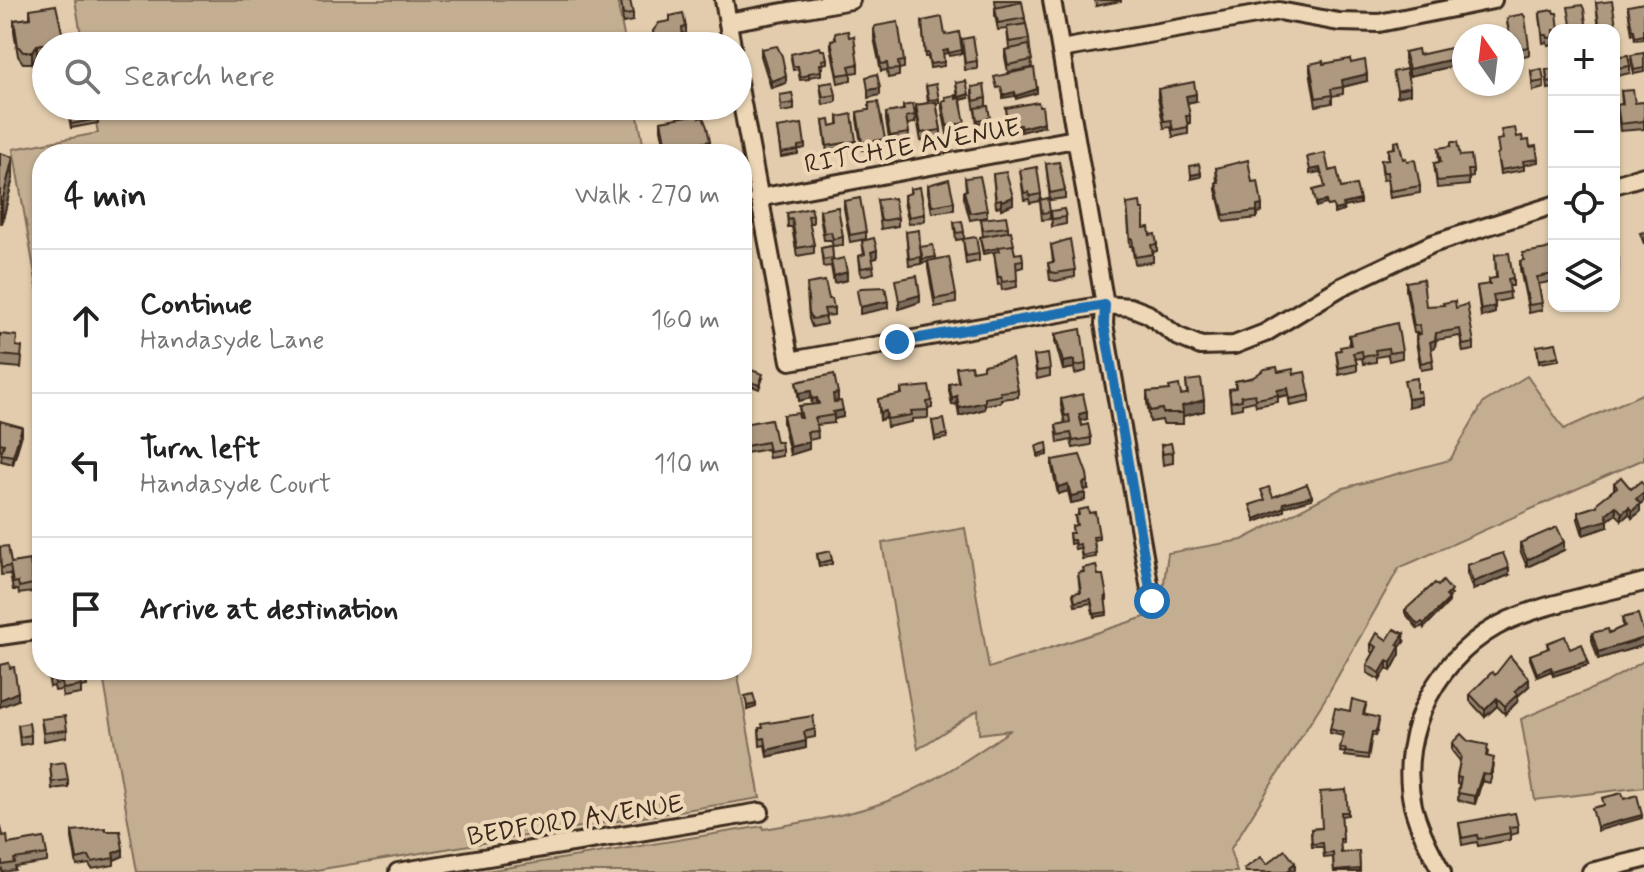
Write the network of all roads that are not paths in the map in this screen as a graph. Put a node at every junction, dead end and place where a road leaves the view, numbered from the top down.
1 (724, 0) edge
2 (851, 0) edge
3 (1052, 0) edge
4 (1493, 0) edge
5 (728, 22) junction
6 (730, 32) edge
7 (1061, 49) junction
8 (745, 120) edge
9 (1075, 139) junction
10 (749, 144) edge
11 (752, 163) edge
12 (1644, 176) edge
13 (1620, 183) edge
14 (758, 198) junction
15 (1548, 207) edge
16 (1105, 305) junction
17 (1644, 582) edge
18 (1152, 601) dead end
19 (32, 631) edge
20 (0, 636) edge
21 (760, 812) dead end
22 (1644, 859) edge
23 (398, 872) edge
24 (1442, 872) edge
25 (1591, 872) edge

1 - 5 street
2 - 5 street
3 - 7 street
4 - 7 street
5 - 6 street
7 - 9 street
8 - 10 street
9 - 14 street, RITCHIE AVENUE
9 - 16 street
11 - 14 street
12 - 13 street
14 - 16 street
15 - 16 street
16 - 18 street
17 - 24 street
19 - 20 street
21 - 23 street, BEDFORD AVENUE
22 - 25 street

